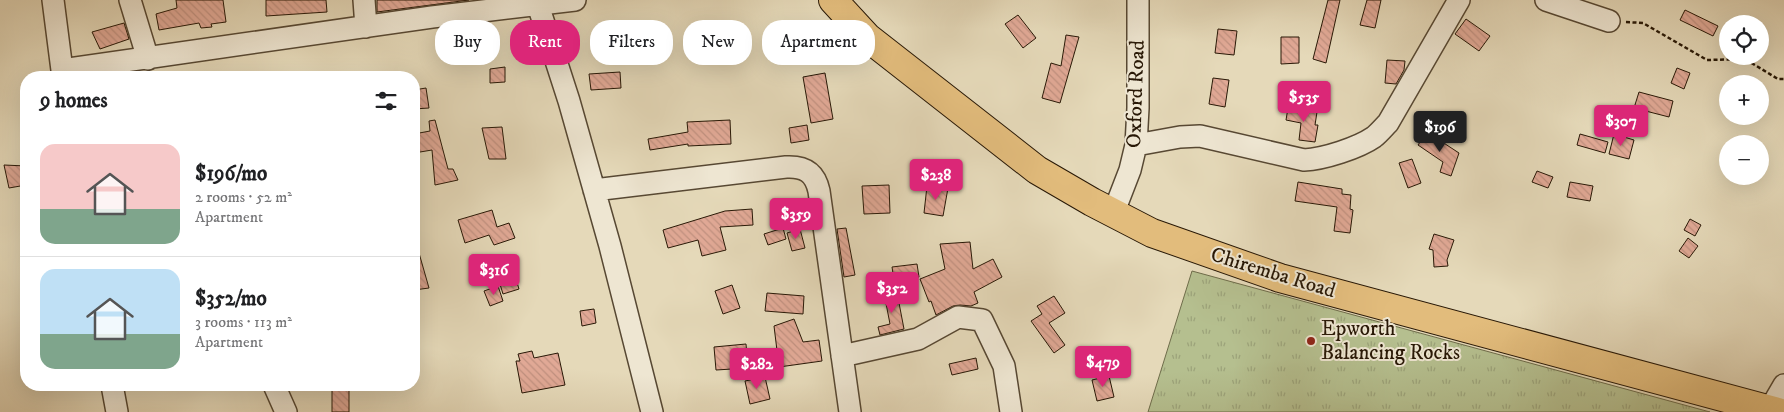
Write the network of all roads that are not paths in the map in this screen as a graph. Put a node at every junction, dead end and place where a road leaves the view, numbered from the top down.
1 (53, 0) edge
2 (130, 0) edge
3 (364, 0) edge
4 (575, 0) edge
5 (833, 0) edge
6 (1138, 0) edge
7 (1459, 0) edge
8 (1546, 0) edge
9 (538, 5) junction
10 (1609, 21) road end
11 (366, 26) junction
12 (148, 59) junction
13 (62, 71) edge
14 (79, 71) edge
15 (1136, 145) junction
16 (594, 190) junction
17 (1113, 214) junction
18 (842, 356) junction
19 (1784, 384) edge
20 (113, 391) edge
21 (277, 391) edge
22 (1774, 410) edge
23 (117, 412) edge
24 (286, 412) edge
25 (652, 412) edge
26 (850, 412) edge
27 (1011, 412) edge

1 - 13 street
2 - 12 street
3 - 11 street
4 - 9 street
5 - 17 main road, Chiremba Road
6 - 15 street, Oxford Road
7 - 15 street
8 - 10 street
9 - 11 street
9 - 16 street
11 - 12 street
12 - 14 street
15 - 17 street, Oxford Road
16 - 18 street
16 - 25 street
17 - 22 main road, Chiremba Road
18 - 26 street
18 - 27 street
19 - 22 street
20 - 23 street
21 - 24 street

